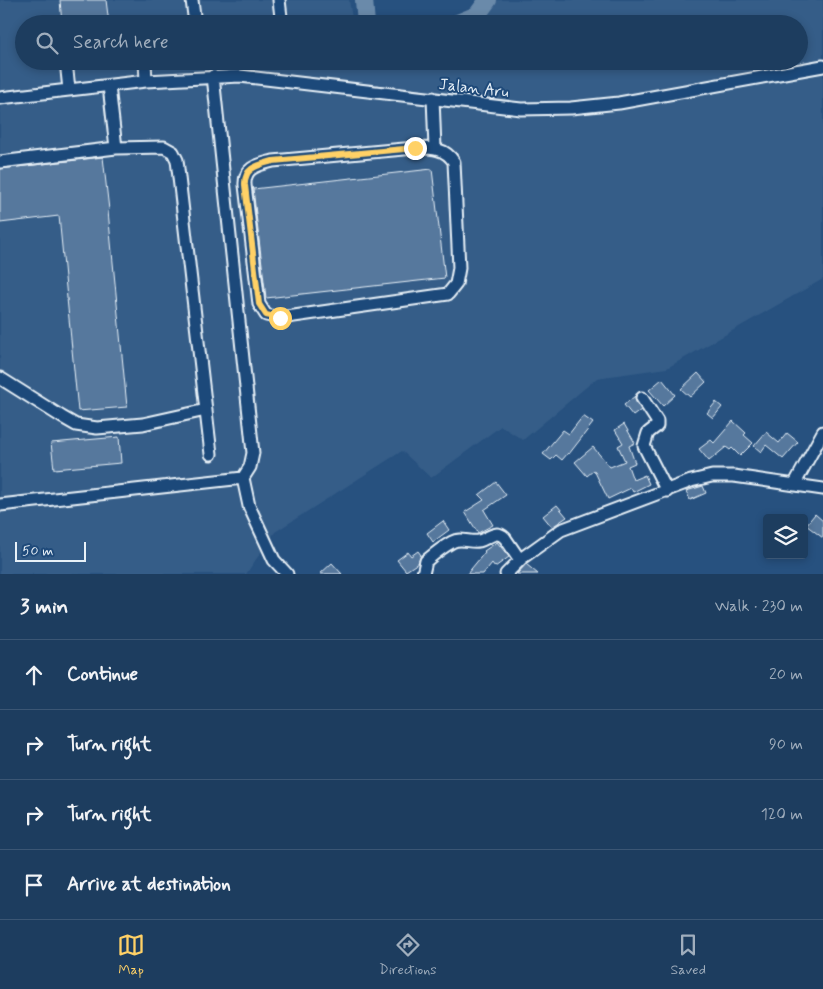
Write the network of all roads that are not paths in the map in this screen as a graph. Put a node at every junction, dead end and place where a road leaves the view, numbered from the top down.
1 (192, 0) edge
2 (279, 0) edge
3 (194, 15) edge
4 (281, 15) edge
5 (823, 66) edge
6 (808, 69) edge
7 (67, 70) edge
8 (145, 70) edge
9 (801, 70) edge
10 (213, 76) junction
11 (146, 81) junction
12 (109, 86) junction
13 (69, 90) junction
14 (0, 98) edge
15 (433, 98) junction
16 (116, 148) junction
17 (435, 148) junction
18 (0, 162) edge
19 (0, 378) edge
20 (642, 398) dead end
21 (206, 410) junction
22 (823, 432) edge
23 (211, 454) dead end
24 (243, 478) junction
25 (794, 485) junction
26 (823, 489) edge
27 (667, 491) junction
28 (0, 505) edge
29 (520, 560) junction
30 (286, 574) edge
31 (423, 574) edge
32 (506, 574) edge

1 - 3 street
2 - 4 street
5 - 6 street, Jalan Aru
7 - 13 street
8 - 11 street
9 - 15 street, Jalan Aru
10 - 11 street, Jalan Aru
10 - 15 street, Jalan Aru
10 - 24 street
11 - 12 street, Jalan Aru
12 - 13 street, Jalan Aru
12 - 16 street
13 - 14 street, Jalan Aru
15 - 17 street
16 - 18 street
16 - 21 street
17 - 17 street
19 - 21 street
20 - 27 street
21 - 23 street
22 - 25 street
24 - 28 street
24 - 30 street
25 - 26 street
25 - 27 street
27 - 29 street
29 - 31 street
29 - 32 street

